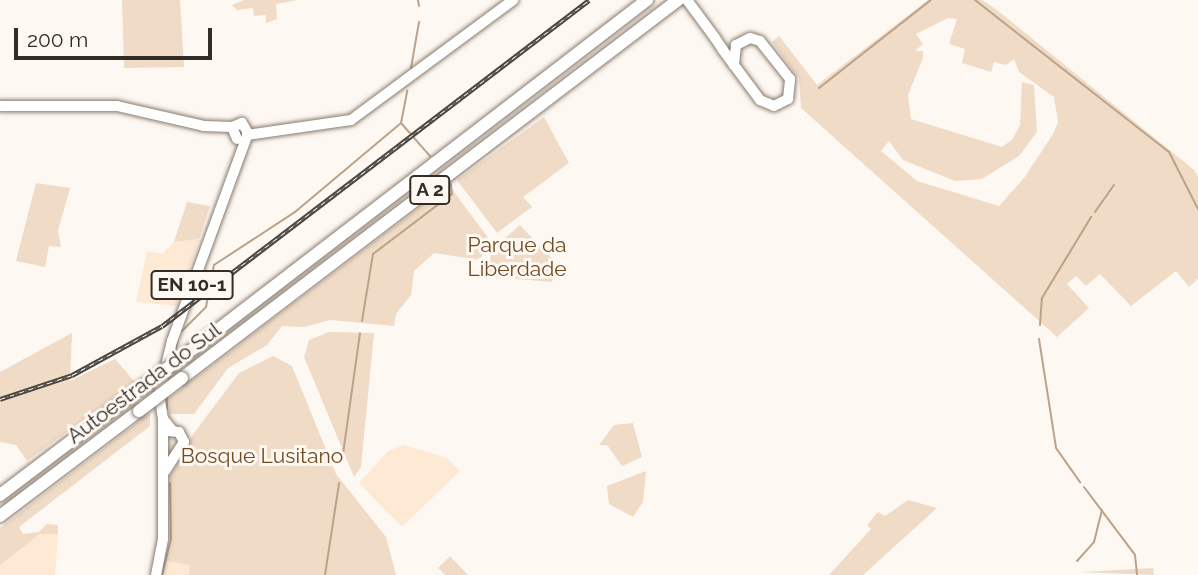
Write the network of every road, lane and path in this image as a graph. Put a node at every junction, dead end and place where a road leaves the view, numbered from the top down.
1 (513, 0) edge
2 (647, 0) edge
3 (678, 0) edge
4 (687, 0) edge
5 (715, 38) junction
6 (740, 42) junction
7 (734, 65) junction
8 (0, 106) edge
9 (240, 133) junction
10 (163, 419) junction
11 (172, 430) junction
12 (162, 442) junction
13 (177, 452) junction
14 (162, 478) junction
15 (0, 495) edge
16 (0, 516) edge
17 (156, 575) edge

1 - 9 main road
2 - 15 highway, Autoestrada do Sul / A 2, bridge
3 - 16 highway, Autoestrada do Sul / A 2, bridge
4 - 5 main road
5 - 6 main road
5 - 7 main road
6 - 7 main road
6 - 7 main road
8 - 9 main road
9 - 10 main road, EN 10-1
10 - 11 main road
10 - 12 main road, EN 10-1
11 - 12 main road
11 - 13 main road
12 - 13 main road
12 - 14 main road, EN 10-1
13 - 14 main road
14 - 17 main road, EN 10-1

